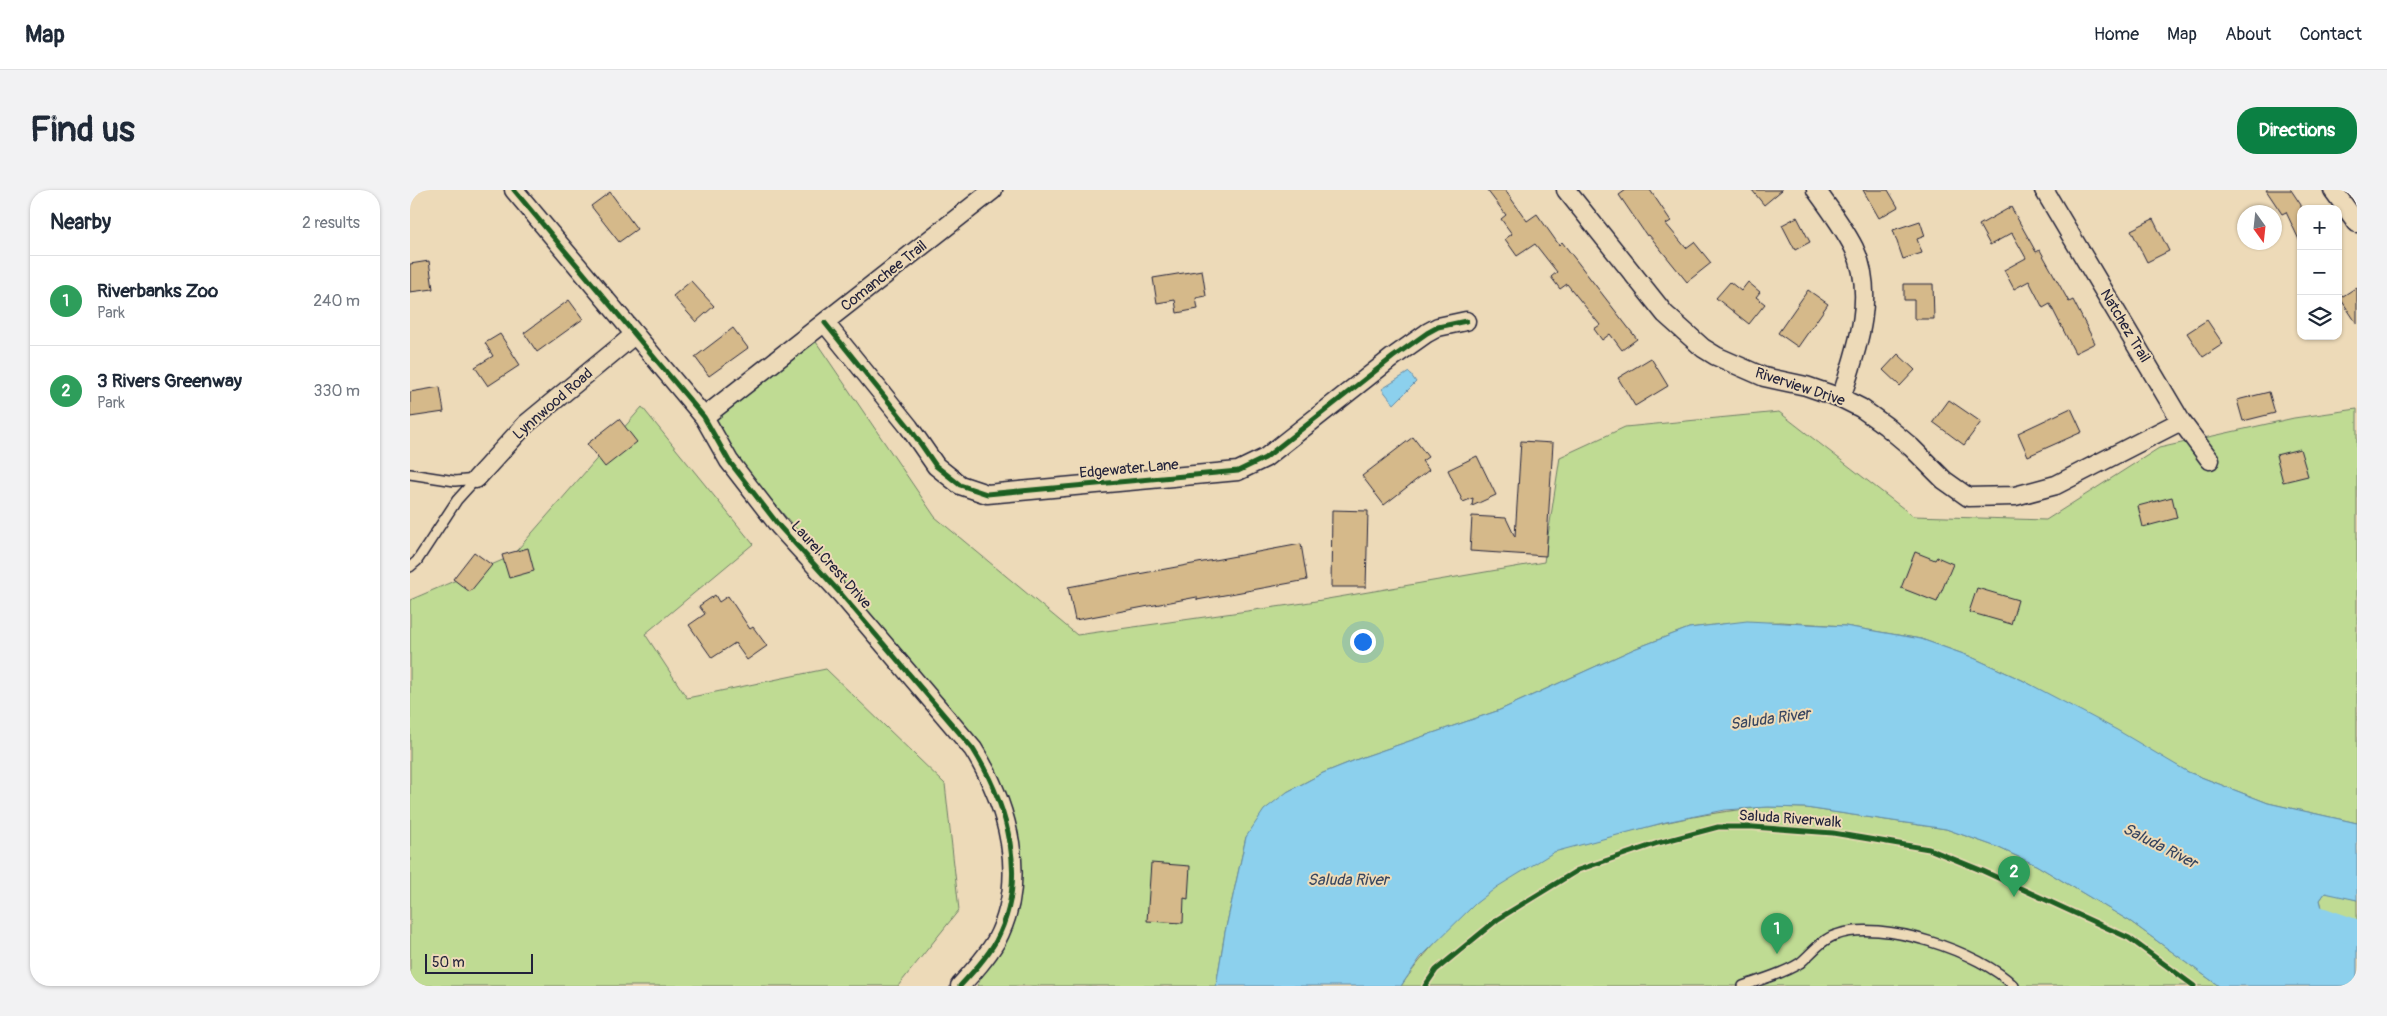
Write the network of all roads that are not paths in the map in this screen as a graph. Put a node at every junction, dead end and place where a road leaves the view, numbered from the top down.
1 (514, 190) edge
2 (993, 190) edge
3 (1566, 190) edge
4 (1816, 190) edge
5 (2044, 190) edge
6 (2333, 190) edge
7 (2357, 223) edge
8 (1466, 321) dead end
9 (825, 323) junction
10 (634, 335) junction
11 (1841, 398) junction
12 (704, 417) junction
13 (2181, 421) junction
14 (2210, 460) dead end
15 (410, 474) edge
16 (476, 480) junction
17 (410, 567) edge
18 (960, 986) edge
19 (1743, 986) edge
20 (2014, 986) edge

1 - 10 street, Laurel Crest Drive
2 - 9 street, Comanchee Trail
3 - 11 street, Riverview Drive
4 - 11 street
5 - 13 street, Natchez Trail
6 - 7 street
8 - 9 street, Edgewater Lane
9 - 12 street, Comanchee Trail
10 - 12 street, Laurel Crest Drive
10 - 16 street, Lynnwood Road
11 - 13 street, Riverview Drive
12 - 18 street, Laurel Crest Drive
13 - 14 street, Natchez Trail
15 - 16 lane
16 - 17 lane
19 - 20 lane

